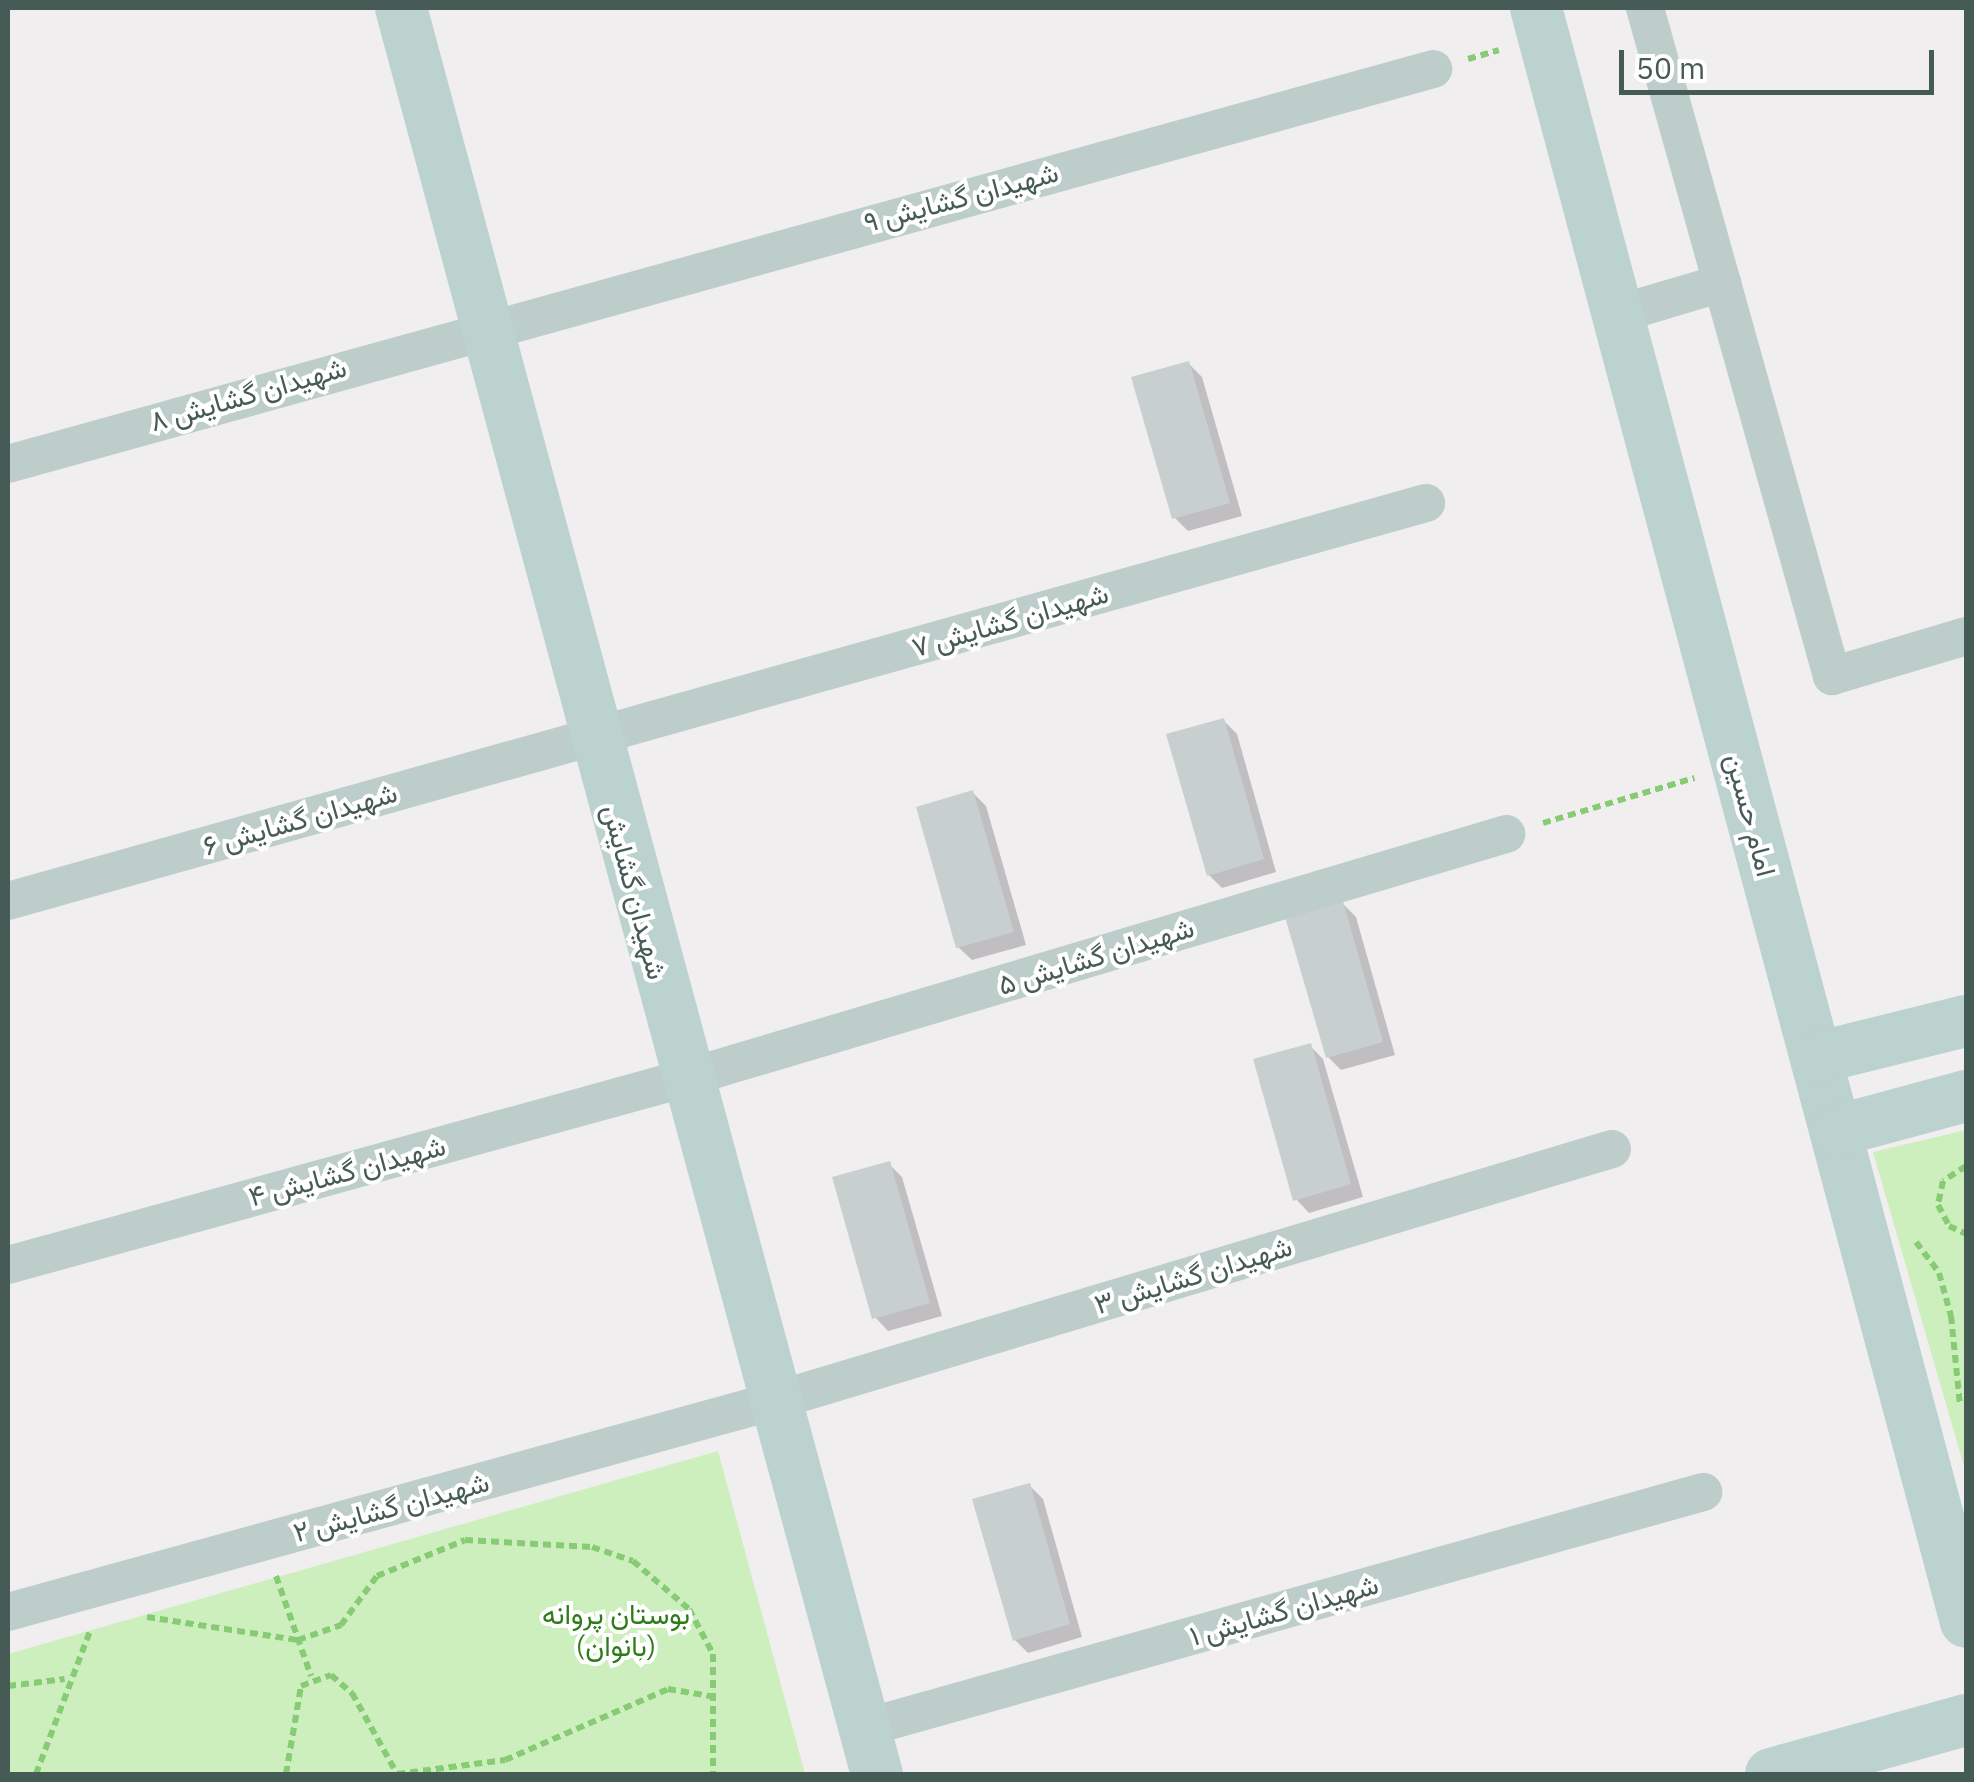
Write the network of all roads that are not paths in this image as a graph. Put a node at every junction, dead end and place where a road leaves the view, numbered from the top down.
1 (401, 8) edge
2 (1646, 8) edge
3 (1540, 23) edge
4 (1433, 69) road end
5 (1722, 283) junction
6 (1618, 314) junction
7 (488, 324) junction
8 (8, 464) edge
9 (1426, 503) dead end
10 (1966, 636) edge
11 (593, 737) junction
12 (1506, 834) road end
13 (8, 901) edge
14 (1966, 1021) edge
15 (1816, 1058) junction
16 (686, 1078) junction
17 (1966, 1096) edge
18 (1836, 1131) junction
19 (1612, 1149) dead end
20 (8, 1265) edge
21 (774, 1401) junction
22 (1703, 1492) dead end
23 (8, 1612) edge
24 (1966, 1622) edge
25 (1966, 1720) edge
26 (870, 1751) edge
27 (1771, 1774) edge

1 - 7 main road, شهیدان گشایش
2 - 5 street
3 - 6 main road, امام حسین
4 - 7 street, شهیدان گشایش ۹
5 - 6 street
5 - 10 street
6 - 15 main road, امام حسین
7 - 8 street, شهیدان گشایش ۸
7 - 11 main road, شهیدان گشایش
9 - 11 street, شهیدان گشایش ۷
11 - 13 street, شهیدان گشایش ۶
11 - 16 main road, شهیدان گشایش
12 - 16 street, شهیدان گشایش ۵
14 - 15 main road
15 - 18 main road, امام حسین
16 - 20 street, شهیدان گشایش ۴
16 - 21 main road, شهیدان گشایش
17 - 18 main road
18 - 24 main road, امام حسین
19 - 21 street, شهیدان گشایش ۳
21 - 23 street, شهیدان گشایش ۲
21 - 26 main road, شهیدان گشایش
22 - 26 street, شهیدان گشایش ۱
25 - 27 main road

